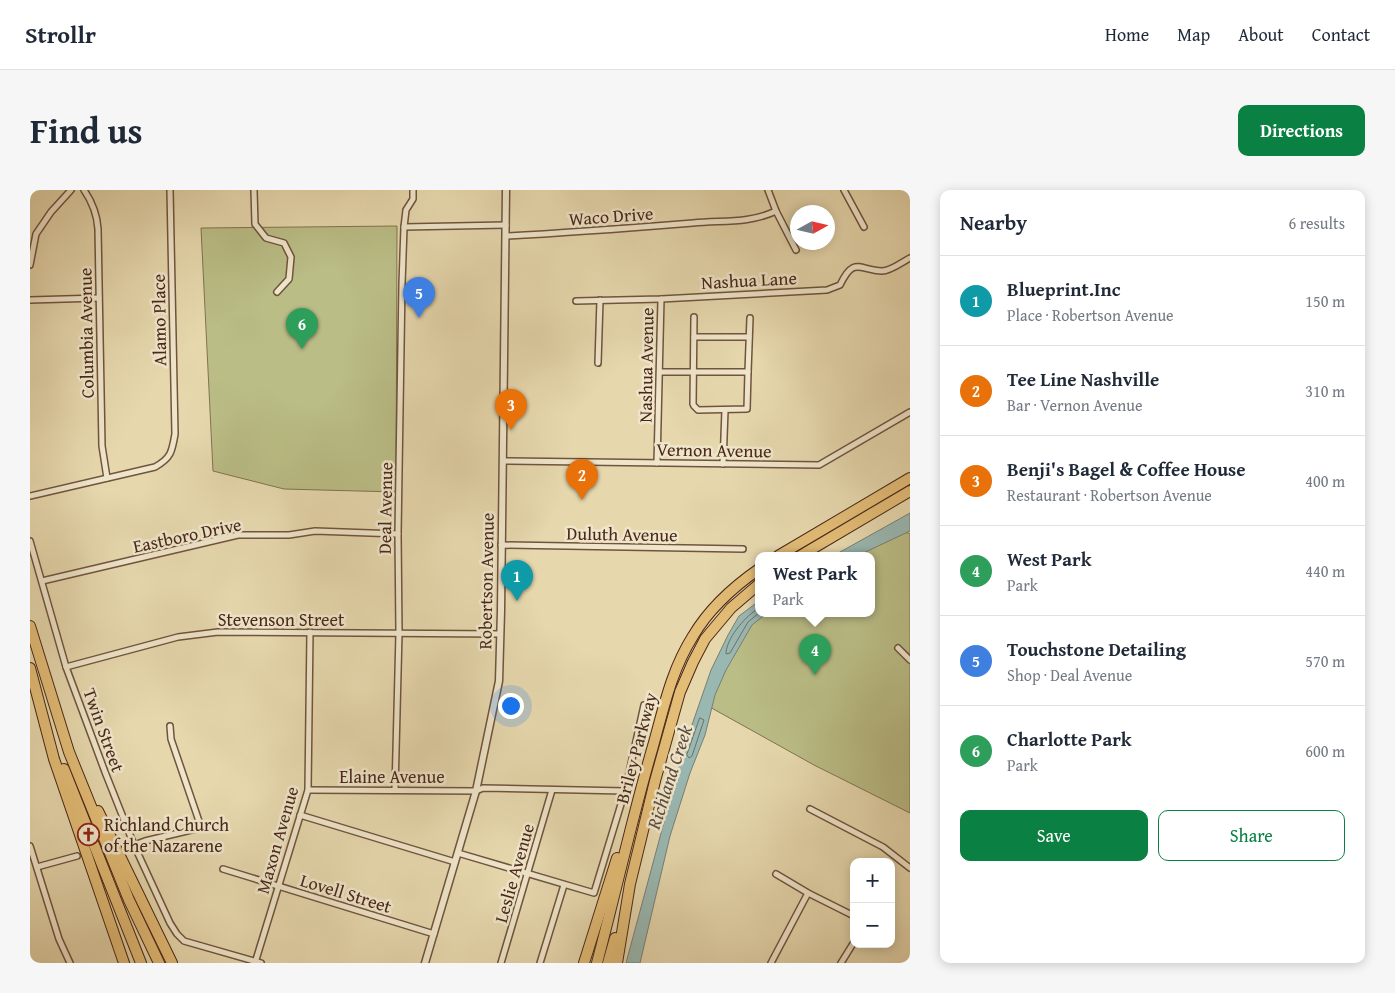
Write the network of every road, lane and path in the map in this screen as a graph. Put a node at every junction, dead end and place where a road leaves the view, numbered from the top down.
1 (71, 190) edge
2 (84, 190) edge
3 (170, 190) edge
4 (254, 190) edge
5 (413, 190) edge
6 (506, 190) edge
7 (768, 190) edge
8 (844, 190) edge
9 (776, 211) junction
10 (506, 225) junction
11 (404, 227) junction
12 (864, 227) dead end
13 (36, 234) junction
14 (506, 236) junction
15 (30, 237) edge
16 (790, 238) edge
17 (910, 258) edge
18 (30, 265) edge
19 (276, 292) dead end
20 (99, 298) junction
21 (661, 299) junction
22 (30, 300) edge
23 (600, 300) junction
24 (576, 301) dead end
25 (694, 317) dead end
26 (750, 318) dead end
27 (694, 337) junction
28 (749, 337) junction
29 (598, 362) dead end
30 (660, 372) junction
31 (694, 372) junction
32 (748, 372) junction
33 (725, 410) junction
34 (910, 412) edge
35 (503, 461) junction
36 (657, 463) junction
37 (723, 464) junction
38 (107, 478) junction
39 (910, 478) edge
40 (910, 491) edge
41 (30, 496) edge
42 (398, 534) junction
43 (30, 541) edge
44 (502, 545) junction
45 (743, 549) dead end
46 (785, 552) edge
47 (807, 552) edge
48 (755, 572) edge
49 (42, 581) junction
50 (755, 587) edge
51 (30, 626) edge
52 (310, 632) junction
53 (399, 634) junction
54 (500, 634) junction
55 (898, 648) dead end
56 (910, 660) edge
57 (66, 667) junction
58 (30, 668) edge
59 (37, 693) junction
60 (644, 705) dead end
61 (170, 726) dead end
62 (73, 762) junction
63 (642, 783) junction
64 (308, 790) junction
65 (395, 790) junction
66 (552, 790) junction
67 (476, 791) junction
68 (625, 791) junction
69 (810, 809) dead end
70 (300, 815) junction
71 (208, 826) dead end
72 (202, 827) junction
73 (134, 845) junction
74 (30, 846) edge
75 (458, 853) junction
76 (77, 856) dead end
77 (455, 862) junction
78 (37, 867) junction
79 (910, 868) edge
80 (223, 869) dead end
81 (528, 874) junction
82 (776, 874) dead end
83 (630, 884) junction
84 (564, 885) junction
85 (279, 887) junction
86 (808, 893) junction
87 (119, 905) junction
88 (850, 914) edge
89 (434, 934) junction
90 (850, 948) edge
91 (257, 962) edge
92 (70, 963) edge
93 (124, 963) edge
94 (141, 963) edge
95 (145, 963) edge
96 (158, 963) edge
97 (172, 963) edge
98 (425, 963) edge
99 (501, 963) edge
100 (540, 963) edge
101 (584, 963) edge
102 (597, 963) edge
103 (608, 963) edge
104 (616, 963) edge
105 (771, 963) edge
106 (841, 963) edge

1 - 13 street
2 - 20 street, Columbia Avenue
3 - 38 street, Alamo Place
4 - 19 street
5 - 11 street, Deal Avenue
6 - 10 street, Robertson Avenue
7 - 9 street
8 - 12 street
9 - 14 street, Waco Drive
9 - 16 street
10 - 11 street
10 - 14 street, Robertson Avenue
11 - 42 street, Deal Avenue
13 - 15 street
13 - 18 street
14 - 35 street, Robertson Avenue
17 - 21 street, Nashua Lane
20 - 22 street
20 - 38 street, Columbia Avenue
21 - 23 street, Nashua Lane
21 - 30 street, Nashua Avenue
23 - 24 street, Nashua Lane
23 - 29 street
25 - 27 street
26 - 28 street
27 - 28 street
27 - 31 street
28 - 32 street
30 - 31 street
30 - 36 street, Nashua Avenue
31 - 32 street
31 - 33 street
32 - 33 street
33 - 37 street
34 - 37 street, Vernon Avenue
35 - 36 street, Vernon Avenue
35 - 44 street, Robertson Avenue
36 - 37 street, Vernon Avenue
38 - 41 street
39 - 46 highway
40 - 47 highway
42 - 49 street, Eastboro Drive
42 - 53 street, Deal Avenue
43 - 49 street, Twin Street
44 - 45 street, Duluth Avenue
44 - 54 street, Robertson Avenue
48 - 63 highway, Briley Parkway
49 - 57 street, Twin Street
50 - 83 highway, Briley Parkway
51 - 62 highway
52 - 53 street, Stevenson Street
52 - 57 street, Stevenson Street
52 - 64 street, Maxon Avenue
53 - 54 street, Stevenson Street
53 - 65 street, Deal Avenue
54 - 67 street, Robertson Avenue
55 - 56 street
57 - 73 street, Twin Street
58 - 59 highway
59 - 87 highway
59 - 93 highway
60 - 68 street
61 - 72 street
62 - 96 highway
62 - 97 highway
63 - 101 highway
63 - 102 highway, Briley Parkway
64 - 65 street, Elaine Avenue
64 - 70 street, Maxon Avenue
65 - 67 street, Elaine Avenue
66 - 67 street, Elaine Avenue
66 - 68 street, Elaine Avenue
66 - 81 street, Leslie Avenue
67 - 75 street, Robertson Avenue
68 - 84 street
69 - 79 street
70 - 77 street
70 - 85 street, Maxon Avenue
71 - 72 street
72 - 73 street
73 - 91 street, Twin Street
74 - 78 street
75 - 77 street, Robertson Avenue
75 - 81 street
76 - 78 street
77 - 89 street, Robertson Avenue
78 - 92 street
80 - 85 street, Lovell Street
81 - 84 street
81 - 99 street, Leslie Avenue
82 - 86 street
83 - 103 highway
83 - 104 highway, Briley Parkway
84 - 100 street
85 - 89 street, Lovell Street
85 - 91 street, Maxon Avenue
86 - 88 street
86 - 105 street
87 - 94 highway
87 - 95 highway
89 - 98 street, Robertson Avenue
90 - 106 street

